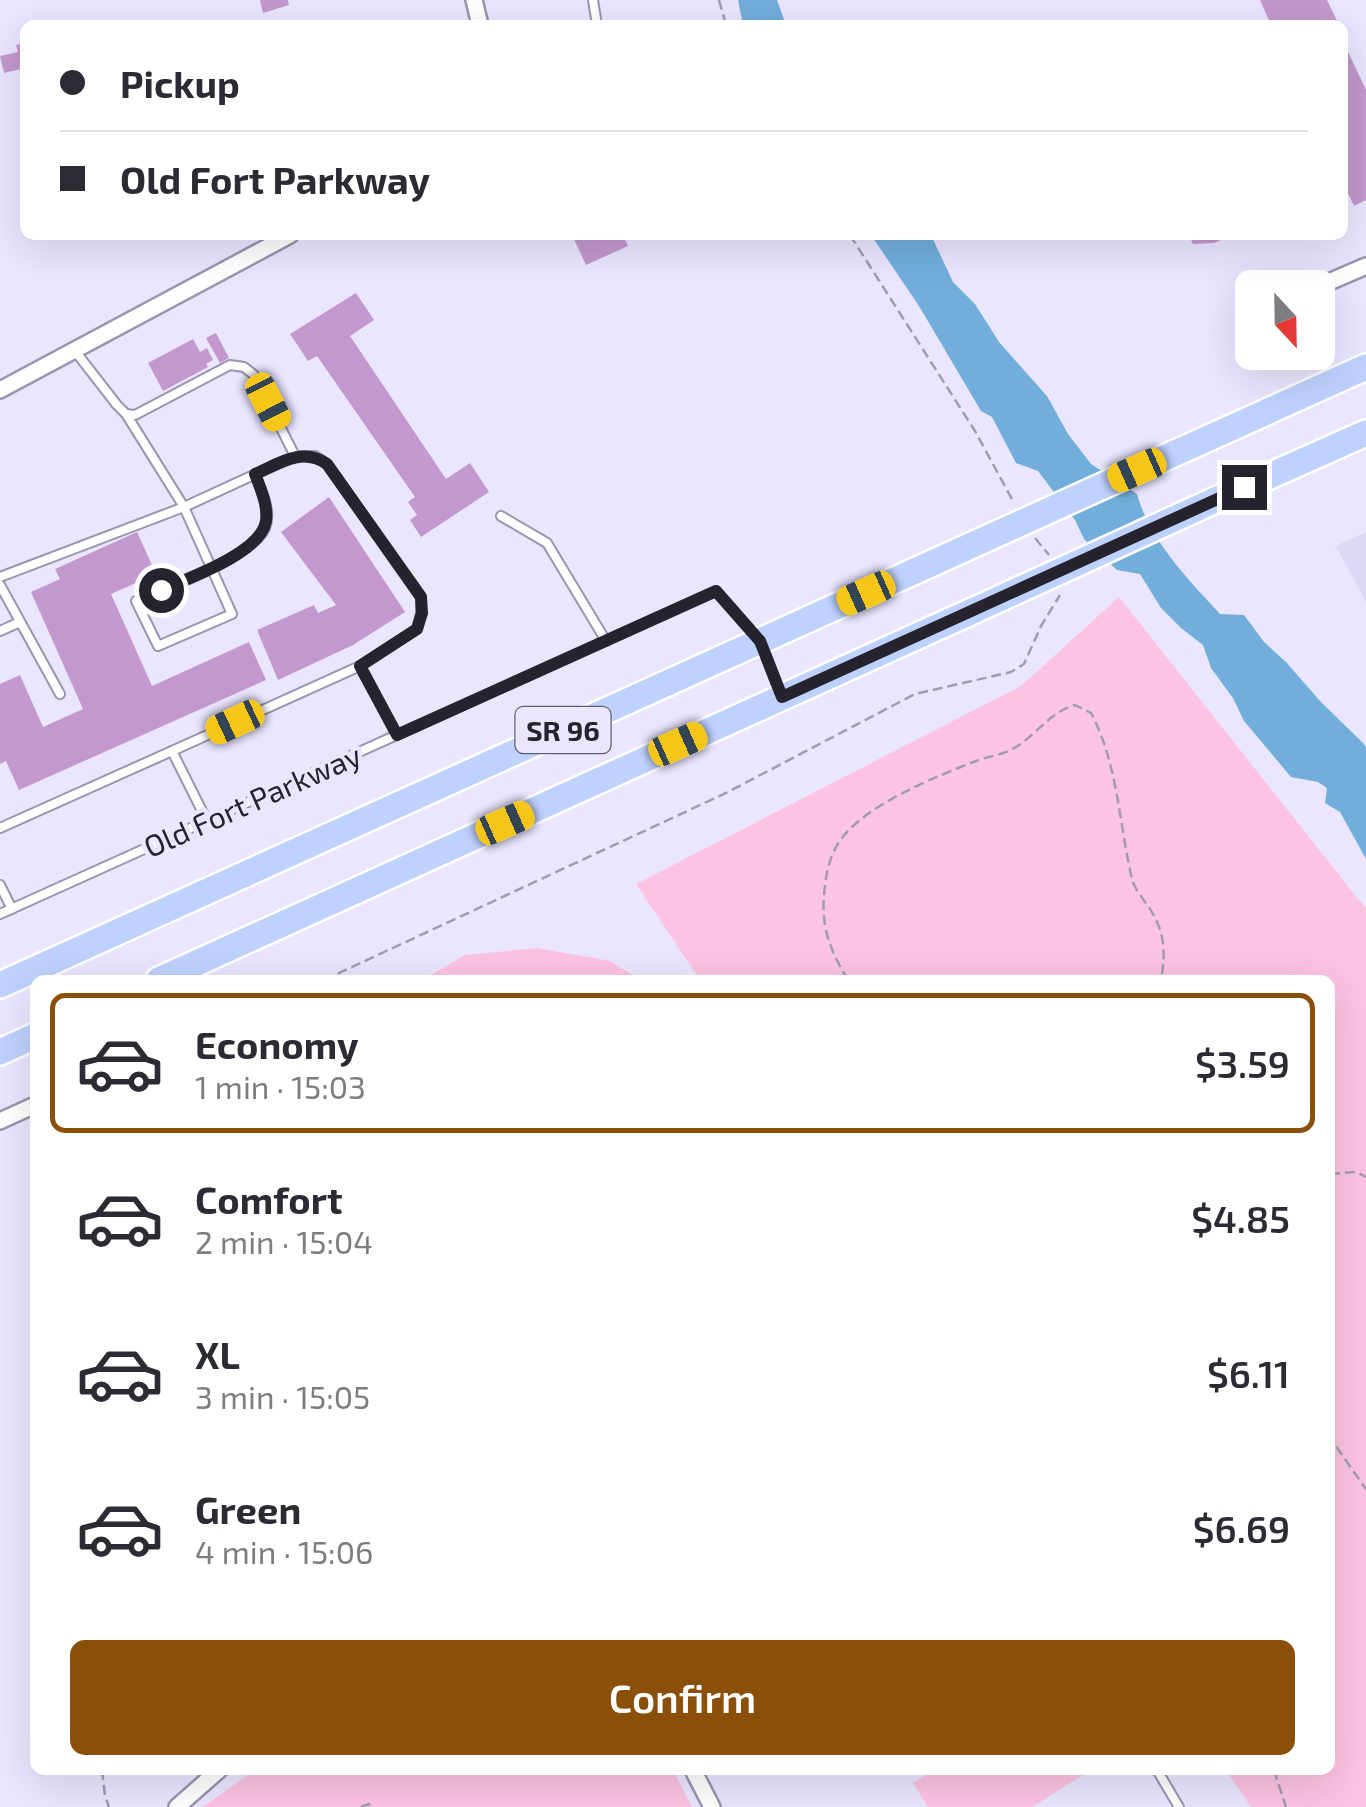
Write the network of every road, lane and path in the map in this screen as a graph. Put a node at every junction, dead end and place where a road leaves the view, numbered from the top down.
1 (281, 240) edge
2 (1366, 266) edge
3 (1335, 279) edge
4 (74, 350) junction
5 (1366, 367) edge
6 (0, 390) edge
7 (126, 414) junction
8 (1366, 433) edge
9 (295, 456) junction
10 (255, 474) junction
11 (184, 507) junction
12 (501, 516) dead end
13 (213, 568) junction
14 (0, 577) edge
15 (0, 585) edge
16 (20, 622) junction
17 (0, 631) edge
18 (606, 640) junction
19 (760, 641) junction
20 (360, 666) junction
21 (60, 694) dead end
22 (782, 697) junction
23 (397, 735) junction
24 (172, 751) junction
25 (208, 820) junction
26 (0, 828) edge
27 (0, 885) edge
28 (12, 909) junction
29 (0, 914) edge
30 (44, 966) junction
31 (31, 975) edge
32 (170, 975) edge
33 (845, 975) edge
34 (1161, 975) edge
35 (30, 976) edge
36 (0, 986) edge
37 (0, 996) edge
38 (30, 1038) edge
39 (0, 1052) edge
40 (30, 1107) edge
41 (0, 1121) edge
42 (1335, 1174) edge
43 (1366, 1177) edge
44 (1335, 1443) edge
45 (1366, 1489) edge
46 (103, 1775) edge
47 (213, 1775) edge
48 (696, 1775) edge
49 (1160, 1775) edge
50 (1276, 1775) edge
51 (109, 1807) edge
52 (177, 1807) edge
53 (361, 1807) edge
54 (372, 1807) edge
55 (712, 1807) edge
56 (1179, 1807) edge
57 (1286, 1807) edge

1 - 4 street
2 - 3 street
4 - 6 street
4 - 7 lane
5 - 19 main road, SR 96, bridge
7 - 9 lane
7 - 11 lane
8 - 22 main road, SR 96, bridge
9 - 10 lane
9 - 20 lane
10 - 11 lane
10 - 13 lane
11 - 13 lane
11 - 14 lane
12 - 18 lane
13 - 13 lane
15 - 16 lane
16 - 17 lane
16 - 21 lane
18 - 19 lane, Old Fort Parkway
18 - 23 lane, Old Fort Parkway
19 - 22 lane, Old Fort Parkway
19 - 30 main road, SR 96
20 - 23 lane
20 - 24 lane
22 - 32 main road, SR 96
23 - 25 lane, Old Fort Parkway
24 - 25 lane
24 - 26 lane
25 - 28 lane, Old Fort Parkway
27 - 28 lane
28 - 29 lane, Old Fort Parkway
30 - 31 main road
30 - 36 main road, SR 96
33 - 34 path
35 - 37 main road
38 - 39 main road
40 - 41 street
42 - 43 path
44 - 45 path
46 - 51 path
47 - 52 street
48 - 55 street
49 - 56 lane
50 - 57 path
53 - 54 path

